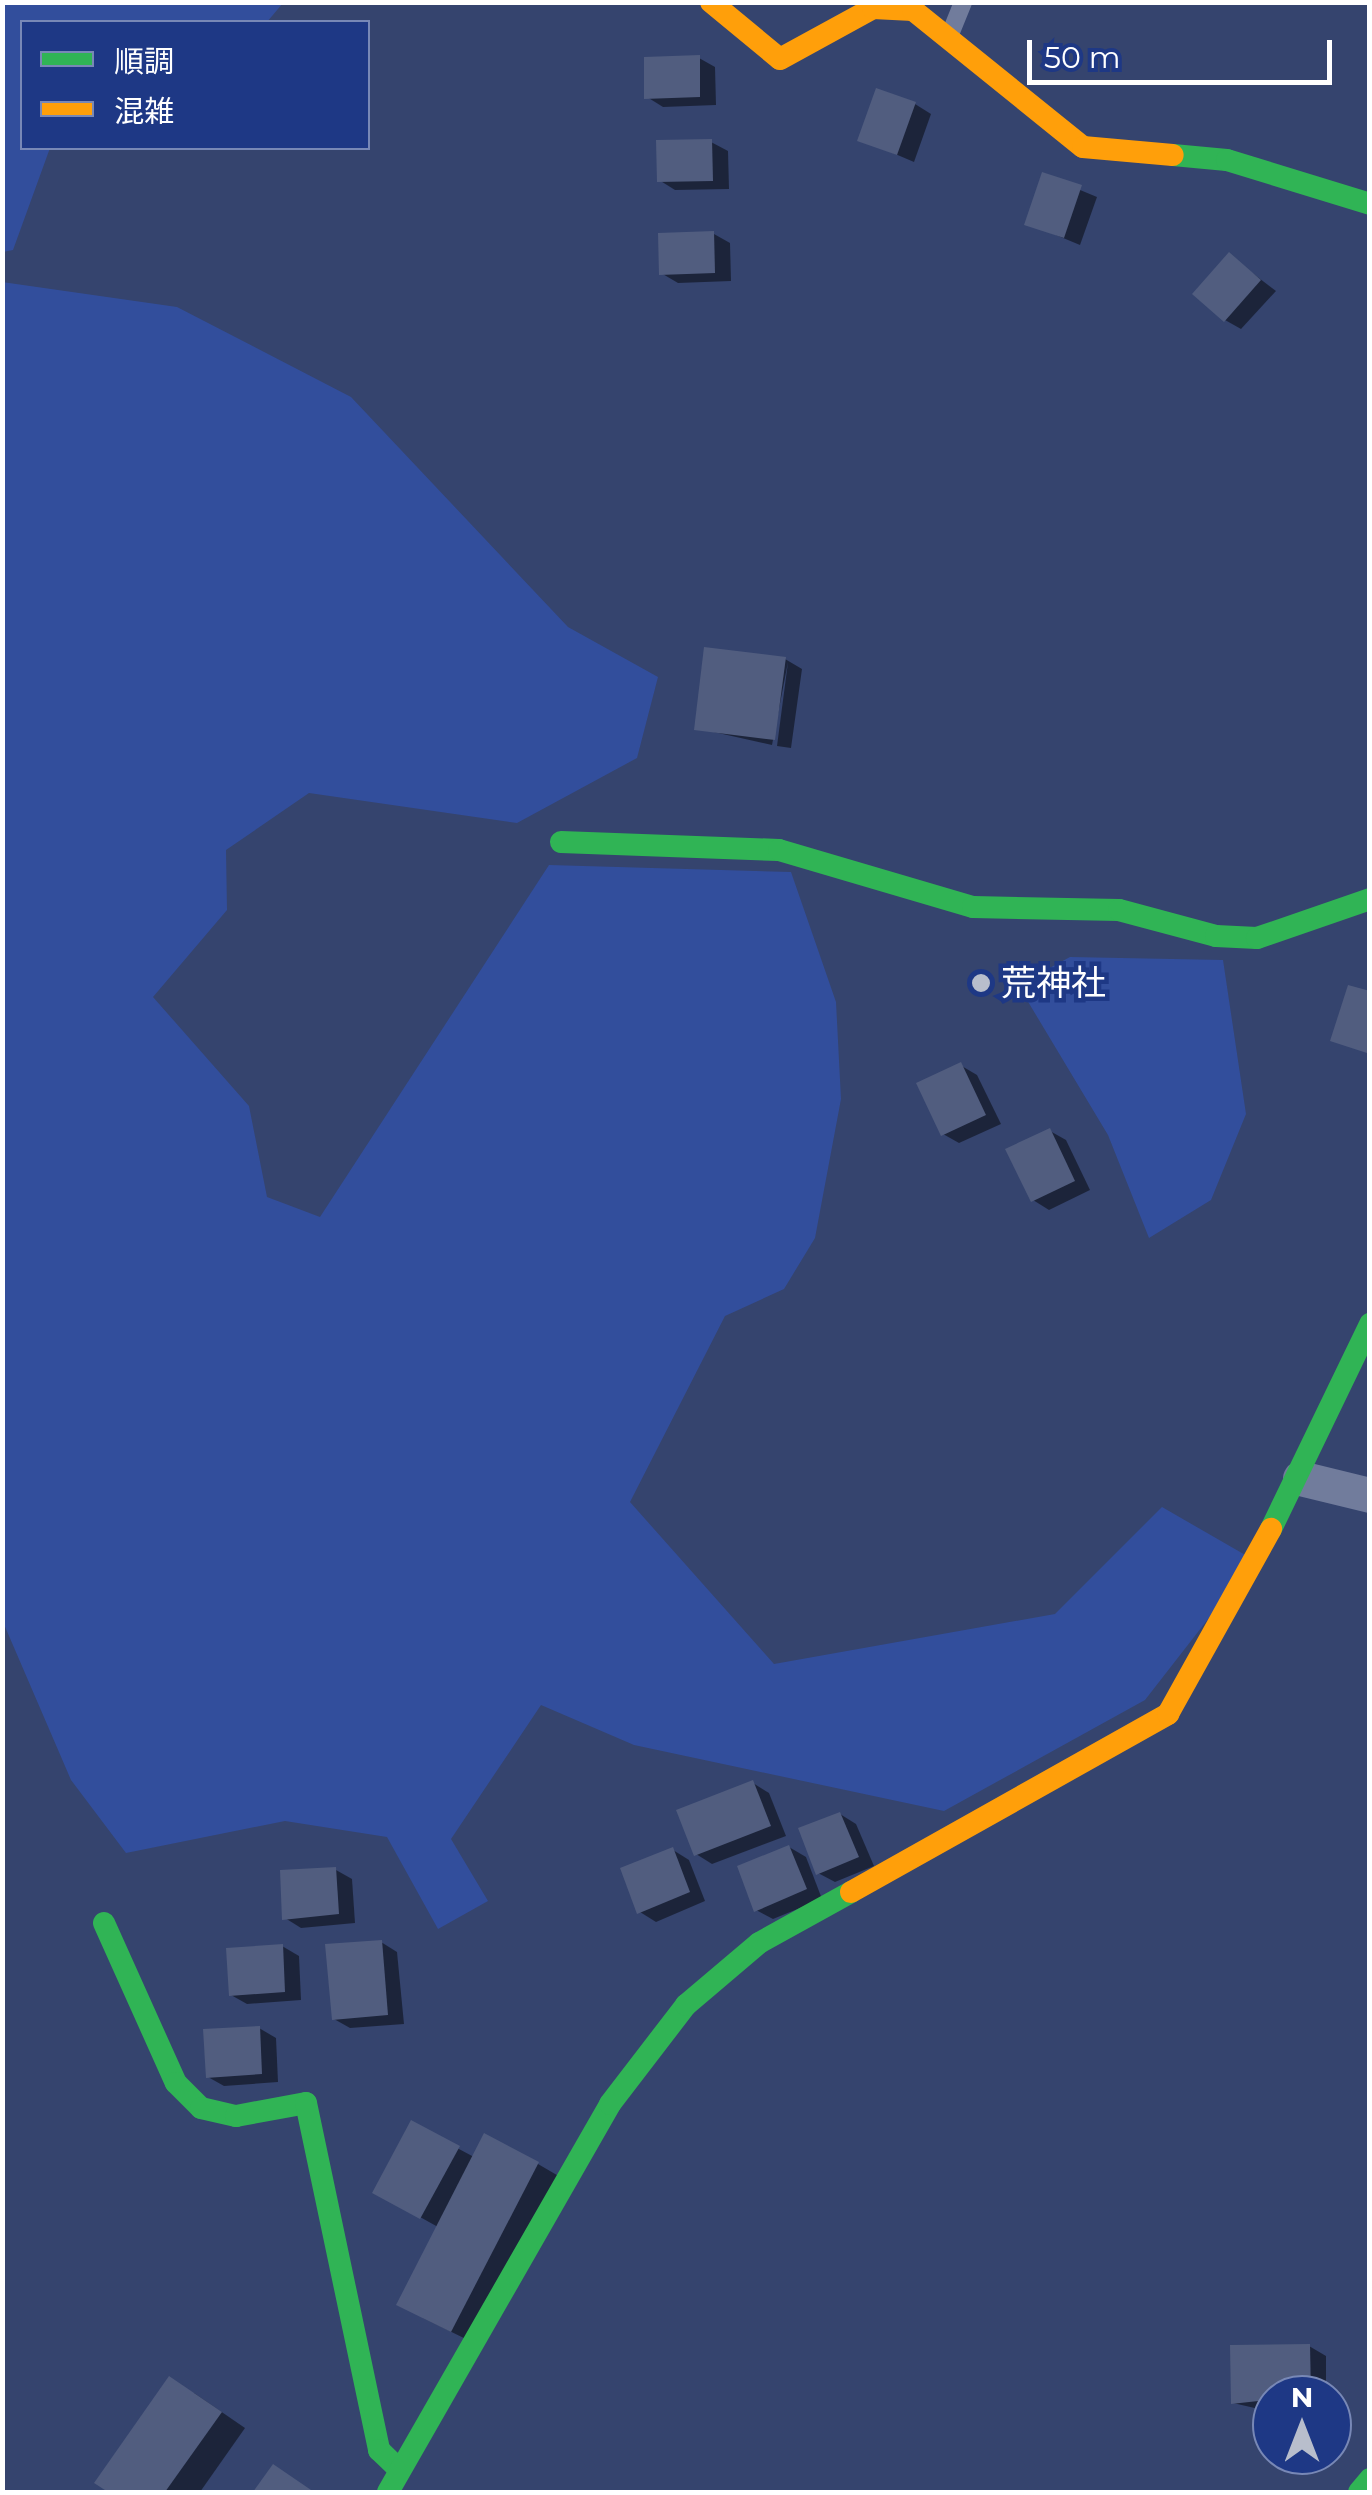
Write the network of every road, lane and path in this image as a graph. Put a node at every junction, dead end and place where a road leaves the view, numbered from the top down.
1 (711, 2) edge
2 (963, 2) edge
3 (950, 33) junction
4 (1370, 204) edge
5 (560, 842) dead end
6 (1370, 899) edge
7 (1370, 1324) edge
8 (1300, 1478) junction
9 (1370, 1496) edge
10 (104, 1923) dead end
11 (400, 2470) junction
12 (1370, 2479) edge
13 (388, 2492) edge
14 (1360, 2492) edge

1 - 3 street
2 - 3 lane
3 - 4 street
5 - 6 street
7 - 8 street
8 - 9 street
8 - 11 street
10 - 11 street
11 - 13 street
12 - 14 street

